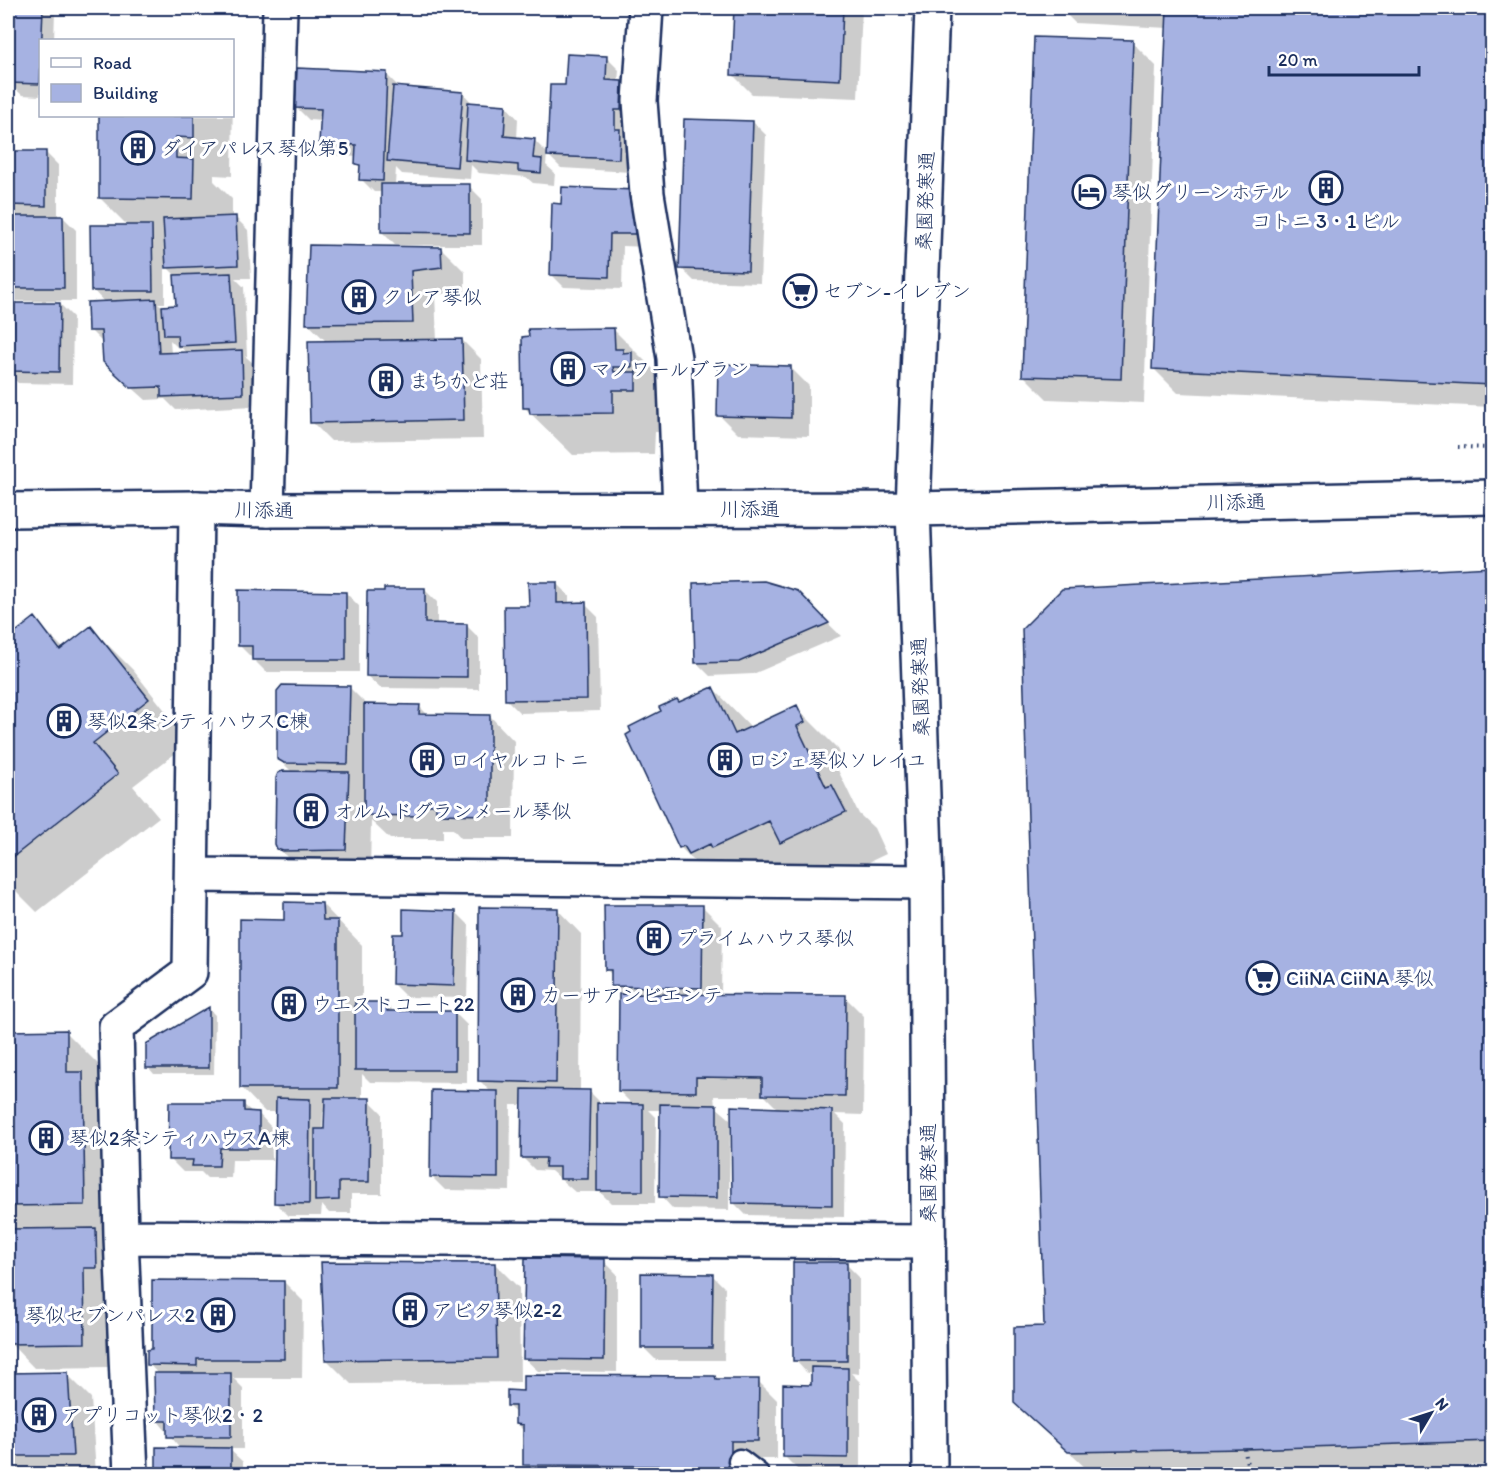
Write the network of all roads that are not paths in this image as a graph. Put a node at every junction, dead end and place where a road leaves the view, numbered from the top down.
1 (280, 8) edge
2 (646, 8) edge
3 (932, 8) edge
4 (1492, 497) edge
5 (196, 508) junction
6 (680, 509) junction
7 (913, 509) junction
8 (8, 510) edge
9 (267, 510) junction
10 (192, 875) junction
11 (926, 882) junction
12 (121, 1237) junction
13 (929, 1242) junction
14 (131, 1474) edge
15 (930, 1474) edge

1 - 9 street
2 - 6 street
3 - 7 street, 桑園発寒通
4 - 7 street, 川添通
5 - 8 street, 川添通
5 - 9 street, 川添通
5 - 10 street
6 - 7 street, 川添通
6 - 9 street, 川添通
7 - 11 street, 桑園発寒通
10 - 11 street
10 - 12 street
11 - 13 street, 桑園発寒通
12 - 13 street
12 - 14 street
13 - 15 street, 桑園発寒通

